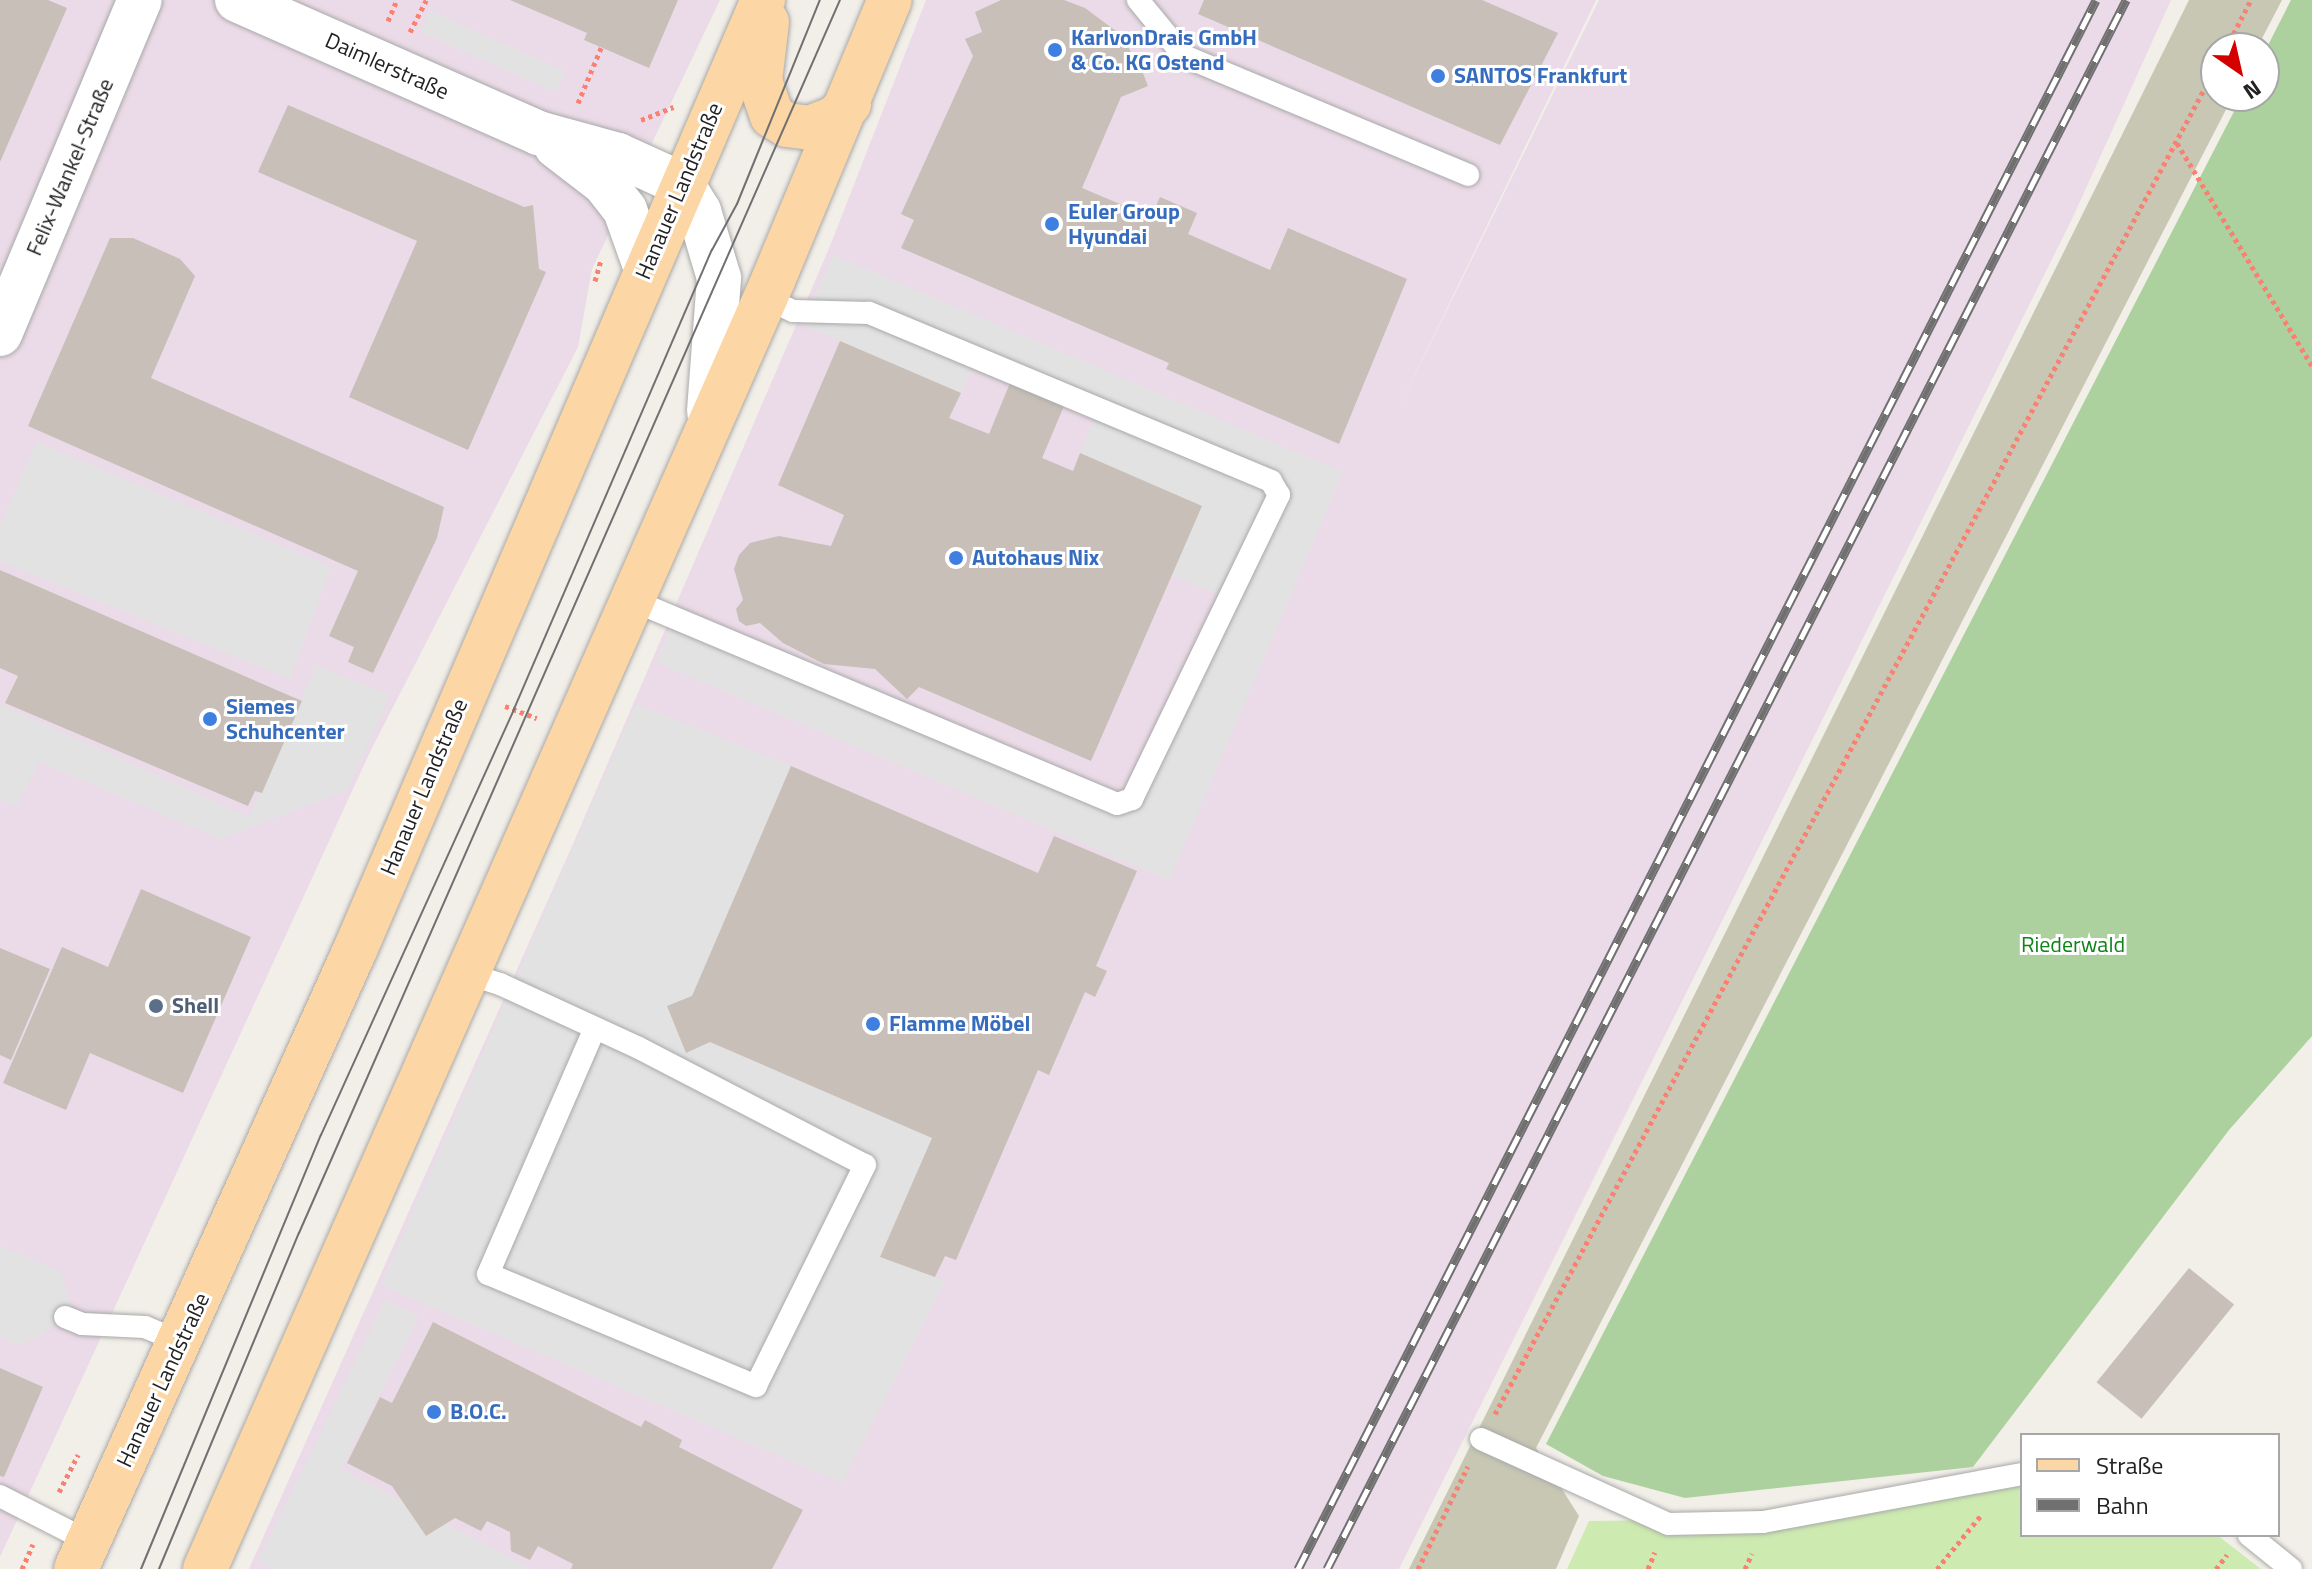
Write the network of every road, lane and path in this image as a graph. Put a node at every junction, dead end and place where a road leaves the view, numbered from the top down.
1 (140, 0) edge
2 (237, 0) edge
3 (397, 0) edge
4 (426, 0) edge
5 (763, 0) edge
6 (771, 0) edge
7 (890, 0) edge
8 (1138, 0) edge
9 (2251, 0) edge
10 (386, 26) dead end
11 (2234, 32) edge
12 (408, 36) dead end
13 (601, 48) dead end
14 (2200, 98) edge
15 (849, 104) junction
16 (556, 122) junction
17 (2177, 142) junction
18 (1468, 175) dead end
19 (682, 184) junction
20 (646, 269) junction
21 (765, 298) junction
22 (0, 334) edge
23 (2312, 366) edge
24 (704, 438) junction
25 (632, 600) junction
26 (469, 974) junction
27 (595, 1028) junction
28 (65, 1317) dead end
29 (181, 1342) junction
30 (1481, 1439) junction
31 (2018, 1474) edge
32 (0, 1496) edge
33 (2251, 1537) edge
34 (1658, 1546) dead end
35 (82, 1555) edge
36 (205, 1569) edge
37 (1418, 1569) edge
38 (1648, 1569) edge
39 (1937, 1569) edge
40 (2291, 1569) edge

1 - 22 street, Felix-Wankel-Straße
2 - 16 street, Daimlerstraße
3 - 10 path
4 - 12 path
5 - 19 main road, Hanauer Landstraße
6 - 15 main road
7 - 15 main road
8 - 18 lane
9 - 11 path
13 - 16 path
14 - 17 path
15 - 21 main road
16 - 19 street, Daimlerstraße
16 - 20 street, Daimlerstraße
17 - 23 path
17 - 30 path
19 - 20 main road, Hanauer Landstraße
19 - 24 street
20 - 29 main road, Hanauer Landstraße
21 - 24 main road
21 - 25 lane
24 - 25 main road
25 - 26 main road
26 - 27 lane
26 - 36 main road
27 - 27 lane
28 - 29 lane
29 - 35 main road, Hanauer Landstraße
30 - 31 lane
30 - 37 path
31 - 39 path
32 - 35 lane
33 - 40 lane
34 - 38 path

